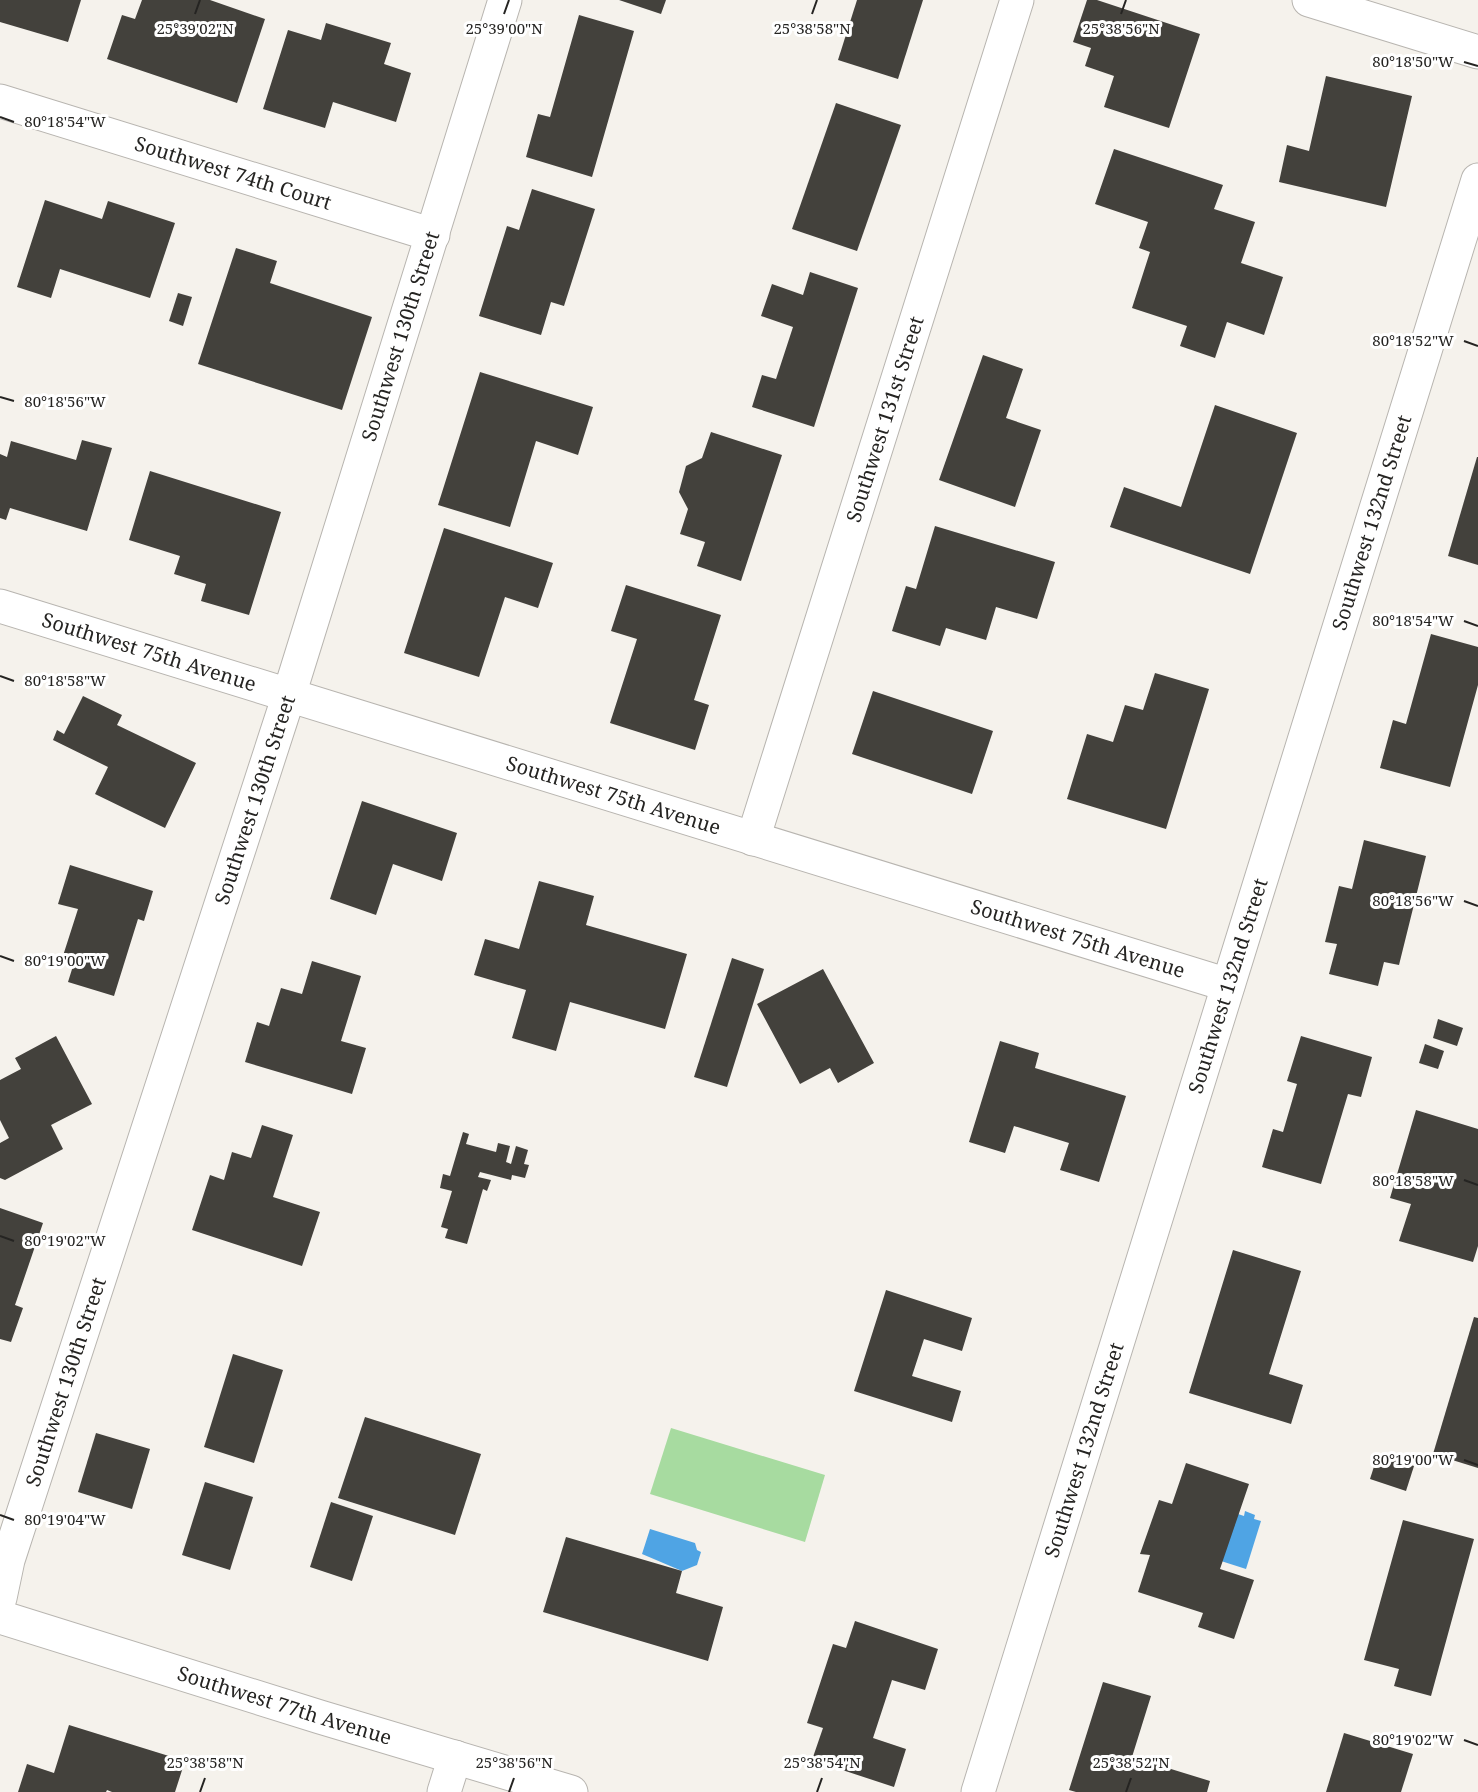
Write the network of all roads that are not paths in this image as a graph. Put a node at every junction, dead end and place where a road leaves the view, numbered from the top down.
1 (505, 0) edge
2 (1017, 0) edge
3 (1309, 0) edge
4 (1478, 52) edge
5 (0, 101) edge
6 (1478, 180) edge
7 (433, 235) junction
8 (0, 606) edge
9 (289, 695) junction
10 (753, 839) junction
11 (1228, 985) junction
12 (0, 1598) edge
13 (0, 1617) edge
14 (455, 1757) junction
15 (444, 1792) edge
16 (571, 1792) edge
17 (978, 1792) edge

1 - 7 street, Southwest 130th Street
2 - 10 street, Southwest 131st Street
3 - 4 street
5 - 7 street, Southwest 74th Court
6 - 11 street, Southwest 132nd Street
7 - 9 street, Southwest 130th Street
8 - 9 street, Southwest 75th Avenue
9 - 10 street, Southwest 75th Avenue
9 - 12 street, Southwest 130th Street
10 - 11 street, Southwest 75th Avenue
11 - 17 street, Southwest 132nd Street
13 - 14 street, Southwest 77th Avenue
14 - 15 street
14 - 16 street, Southwest 77th Avenue

